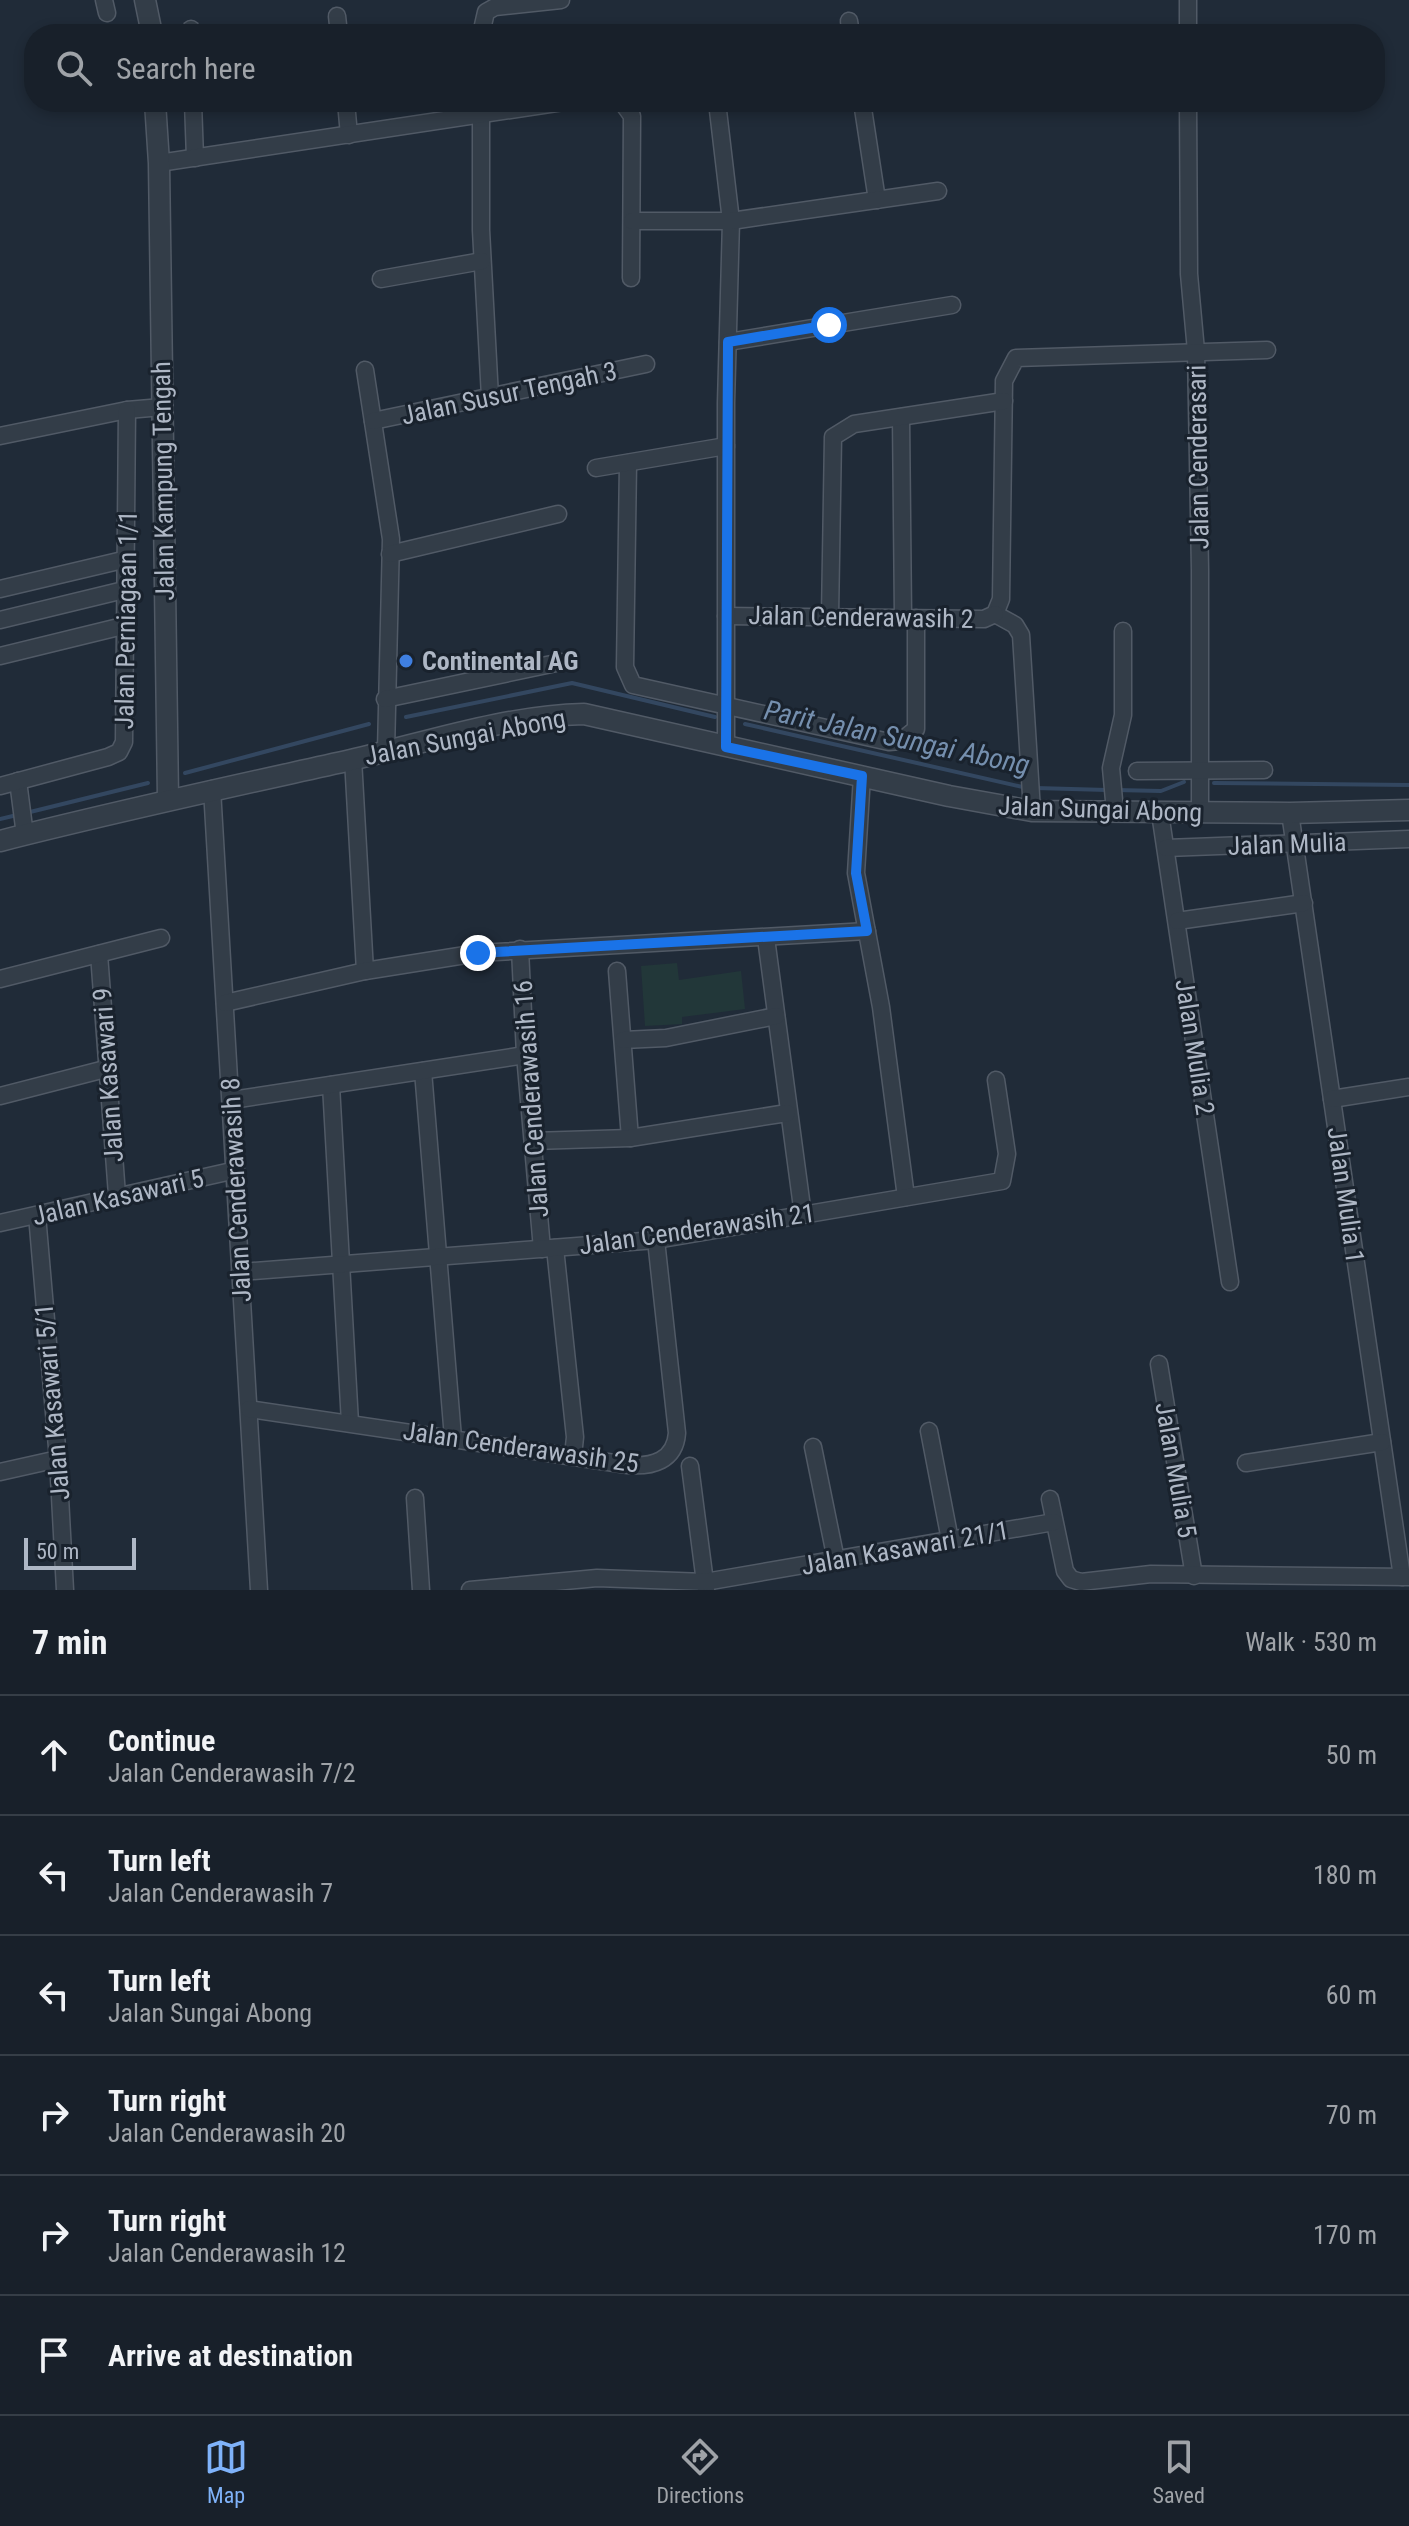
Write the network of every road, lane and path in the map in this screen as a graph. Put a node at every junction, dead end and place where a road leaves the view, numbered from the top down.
1 (145, 0) edge
2 (561, 0) edge
3 (1188, 0) edge
4 (337, 16) dead end
5 (150, 24) edge
6 (338, 24) edge
7 (483, 24) edge
8 (1188, 24) edge
9 (156, 112) edge
10 (193, 112) edge
11 (347, 112) edge
12 (461, 112) edge
13 (481, 112) edge
14 (629, 112) edge
15 (718, 112) edge
16 (864, 112) edge
17 (1188, 112) edge
18 (349, 135) junction
19 (195, 158) junction
20 (159, 163) junction
21 (938, 191) dead end
22 (877, 200) junction
23 (632, 221) junction
24 (731, 221) junction
25 (482, 261) junction
26 (631, 278) dead end
27 (381, 279) dead end
28 (952, 305) dead end
29 (728, 342) junction
30 (1267, 350) dead end
31 (1196, 351) junction
32 (646, 364) dead end
33 (365, 370) dead end
34 (490, 397) junction
35 (1004, 401) junction
36 (162, 407) junction
37 (127, 410) junction
38 (901, 417) junction
39 (373, 421) junction
40 (0, 436) edge
41 (726, 446) junction
42 (628, 463) junction
43 (596, 468) dead end
44 (558, 514) dead end
45 (390, 554) junction
46 (127, 559) junction
47 (0, 589) edge
48 (128, 589) junction
49 (995, 614) junction
50 (726, 616) junction
51 (830, 616) junction
52 (910, 618) junction
53 (0, 620) edge
54 (127, 625) junction
55 (1123, 631) dead end
56 (0, 656) edge
57 (561, 662) dead end
58 (385, 699) junction
59 (726, 705) junction
60 (726, 747) junction
61 (386, 751) junction
62 (353, 759) junction
63 (1264, 770) dead end
64 (1137, 771) dead end
65 (1199, 771) junction
66 (862, 776) junction
67 (18, 781) junction
68 (0, 786) edge
69 (212, 789) junction
70 (1031, 792) junction
71 (1113, 794) junction
72 (168, 798) junction
73 (1409, 810) edge
74 (1160, 813) junction
75 (1200, 813) junction
76 (1290, 813) junction
77 (22, 818) junction
78 (1409, 839) edge
79 (0, 841) edge
80 (1295, 843) junction
81 (1166, 848) junction
82 (1304, 903) junction
83 (1177, 921) junction
84 (867, 931) junction
85 (161, 938) dead end
86 (766, 938) junction
87 (520, 949) junction
88 (99, 954) junction
89 (365, 971) junction
90 (617, 971) dead end
91 (0, 979) edge
92 (225, 1003) junction
93 (776, 1016) junction
94 (623, 1040) junction
95 (525, 1055) junction
96 (109, 1068) junction
97 (423, 1071) junction
98 (996, 1080) dead end
99 (331, 1085) junction
100 (1409, 1087) edge
101 (0, 1096) edge
102 (1332, 1099) junction
103 (232, 1100) junction
104 (787, 1113) junction
105 (630, 1138) junction
106 (533, 1141) junction
107 (236, 1170) junction
108 (117, 1195) junction
109 (906, 1197) junction
110 (37, 1215) junction
111 (803, 1215) junction
112 (0, 1223) edge
113 (656, 1240) junction
114 (549, 1248) junction
115 (437, 1257) junction
116 (339, 1264) junction
117 (240, 1272) junction
118 (1230, 1282) dead end
119 (1159, 1364) dead end
120 (249, 1409) junction
121 (350, 1423) junction
122 (929, 1431) dead end
123 (453, 1438) junction
124 (1382, 1442) junction
125 (813, 1447) dead end
126 (573, 1456) junction
127 (58, 1459) junction
128 (1246, 1463) dead end
129 (690, 1466) dead end
130 (0, 1472) edge
131 (415, 1498) dead end
132 (1050, 1499) dead end
133 (1054, 1522) junction
134 (950, 1540) junction
135 (836, 1560) junction
136 (1194, 1576) junction
137 (1406, 1577) edge
138 (706, 1586) edge
139 (65, 1590) edge
140 (259, 1590) edge
141 (421, 1590) edge
142 (470, 1590) edge

1 - 5 street
2 - 7 street
3 - 8 street
4 - 6 street
9 - 20 street, Jalan Kampung Tengah
10 - 19 street
11 - 18 street
12 - 18 street
13 - 25 street
14 - 23 street
15 - 24 street
16 - 22 street
17 - 31 street, Jalan Cenderasari
18 - 19 street
19 - 20 street
20 - 36 street, Jalan Kampung Tengah
21 - 22 street
22 - 24 street
23 - 24 street
23 - 26 street
24 - 29 street
25 - 27 street
25 - 34 street
28 - 29 street
29 - 41 street
30 - 31 street
31 - 35 street
31 - 65 street, Jalan Cenderasari
32 - 34 street, Jalan Susur Tengah 3
33 - 39 street
34 - 39 street, Jalan Susur Tengah 3
35 - 38 street
35 - 49 street
36 - 37 street
36 - 72 street, Jalan Kampung Tengah
37 - 40 street
37 - 46 street, Jalan Perniagaan 1/1
38 - 51 street
38 - 52 street
39 - 45 street
41 - 42 street
41 - 50 street
42 - 43 street
42 - 59 street
44 - 45 street
45 - 58 street
46 - 47 street
46 - 48 street, Jalan Perniagaan 1/1
48 - 53 street
48 - 54 street, Jalan Perniagaan 1/1
49 - 52 street, Jalan Cenderawasih 2
49 - 70 street
50 - 51 street, Jalan Cenderawasih 2
50 - 59 street
51 - 52 street, Jalan Cenderawasih 2
52 - 59 street
54 - 56 street
54 - 67 street, Jalan Perniagaan 1/1
55 - 71 street
57 - 58 street
58 - 61 street
59 - 60 street
60 - 61 street, Jalan Sungai Abong
60 - 66 street, Jalan Sungai Abong
61 - 62 street, Jalan Sungai Abong
62 - 69 street, Jalan Sungai Abong
62 - 89 street
63 - 65 street
64 - 65 street
65 - 75 street, Jalan Cenderasari
66 - 70 street, Jalan Sungai Abong
66 - 84 street
67 - 68 street, Jalan Perniagaan 1/1
67 - 77 street
69 - 72 street, Jalan Sungai Abong
69 - 92 street, Jalan Cenderawasih 8
70 - 71 street, Jalan Sungai Abong
71 - 74 street, Jalan Sungai Abong
72 - 77 street, Jalan Sungai Abong
73 - 76 street, Jalan Sungai Abong
74 - 75 street, Jalan Sungai Abong
74 - 81 street, Jalan Mulia 2
75 - 76 street, Jalan Sungai Abong
76 - 80 street, Jalan Mulia 1
77 - 79 street, Jalan Sungai Abong
78 - 80 street, Jalan Mulia
80 - 81 street, Jalan Mulia
80 - 82 street, Jalan Mulia 1
81 - 83 street, Jalan Mulia 2
82 - 83 street
82 - 102 street, Jalan Mulia 1
83 - 118 street, Jalan Mulia 2
84 - 86 street
84 - 109 street
85 - 88 street
86 - 87 street
86 - 93 street
87 - 89 street
87 - 95 street, Jalan Cenderawasih 16
88 - 91 street
88 - 96 street, Jalan Kasawari 9
89 - 92 street
90 - 94 street
92 - 103 street, Jalan Cenderawasih 8
93 - 94 street
93 - 104 street
94 - 105 street
95 - 97 street
95 - 106 street, Jalan Cenderawasih 16
96 - 101 street
96 - 108 street, Jalan Kasawari 9
97 - 99 street
97 - 115 street
98 - 109 street, Jalan Cenderawasih 21
99 - 103 street
99 - 116 street
100 - 102 street
102 - 124 street, Jalan Mulia 1
103 - 107 street, Jalan Cenderawasih 8
104 - 105 street
104 - 111 street
105 - 106 street
106 - 114 street, Jalan Cenderawasih 16
107 - 108 street, Jalan Kasawari 5
107 - 117 street, Jalan Cenderawasih 8
108 - 110 street, Jalan Kasawari 5
109 - 111 street, Jalan Cenderawasih 21
110 - 112 street, Jalan Kasawari 5
110 - 127 street, Jalan Kasawari 5/1
111 - 113 street, Jalan Cenderawasih 21
113 - 114 street, Jalan Cenderawasih 21
113 - 126 street, Jalan Cenderawasih 25
114 - 115 street, Jalan Cenderawasih 21
114 - 126 street, Jalan Cenderawasih 16
115 - 116 street, Jalan Cenderawasih 21
115 - 123 street
116 - 117 street, Jalan Cenderawasih 21
116 - 121 street
117 - 120 street, Jalan Cenderawasih 8
119 - 136 street, Jalan Mulia 5
120 - 121 street, Jalan Cenderawasih 25
120 - 140 street, Jalan Cenderawasih 8
121 - 123 street, Jalan Cenderawasih 25
122 - 134 street
123 - 126 street, Jalan Cenderawasih 25
124 - 128 street
124 - 137 street, Jalan Mulia 1
125 - 135 street
127 - 130 street
127 - 139 street, Jalan Kasawari 5/1
129 - 138 street
131 - 141 street
132 - 133 street
133 - 134 street, Jalan Kasawari 21/1
133 - 136 street
134 - 135 street, Jalan Kasawari 21/1
135 - 138 street, Jalan Kasawari 21/1
136 - 137 street
138 - 142 street, Jalan Kasawari 21/1

